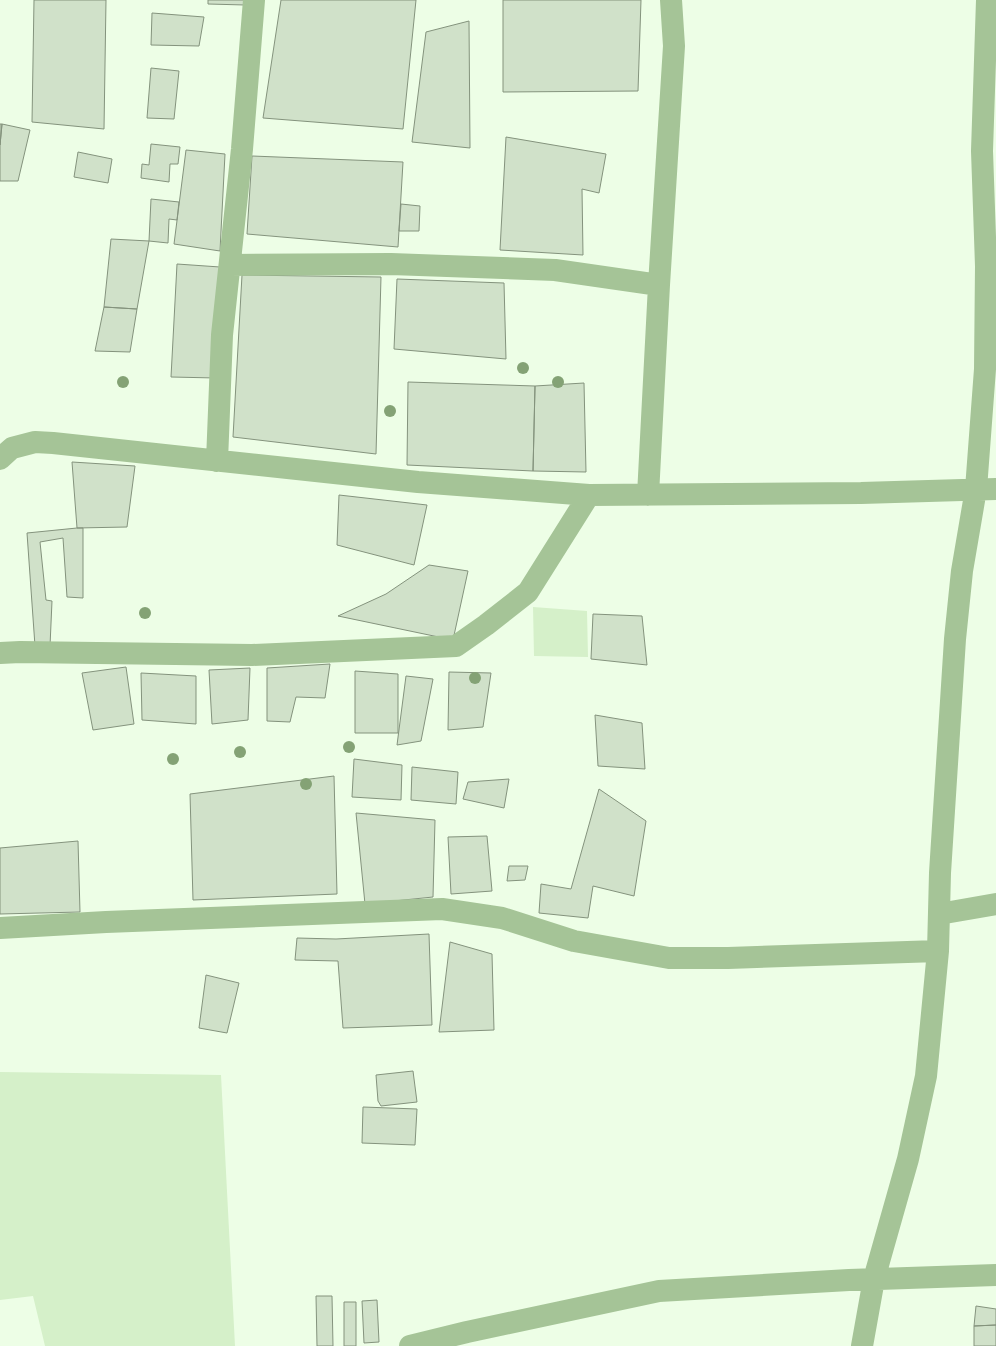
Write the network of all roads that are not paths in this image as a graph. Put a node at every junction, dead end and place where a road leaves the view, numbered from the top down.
1 (254, 0) edge
2 (671, 0) edge
3 (987, 0) edge
4 (991, 263) edge
5 (230, 265) junction
6 (659, 285) junction
7 (0, 459) edge
8 (217, 461) junction
9 (986, 489) edge
10 (589, 495) junction
11 (648, 495) junction
12 (0, 653) edge
13 (996, 904) edge
14 (939, 914) junction
15 (0, 928) edge
16 (938, 951) junction
17 (996, 1275) edge
18 (874, 1279) junction
19 (410, 1346) edge
20 (862, 1346) edge

1 - 5 street
2 - 6 street
3 - 4 street
4 - 9 street
5 - 6 street
5 - 8 street
6 - 11 street
7 - 8 street
8 - 10 street
9 - 11 street
9 - 14 street
10 - 11 street
10 - 12 street
13 - 14 street
14 - 16 street
15 - 16 street
16 - 18 street
17 - 18 street
18 - 19 street
18 - 20 street

